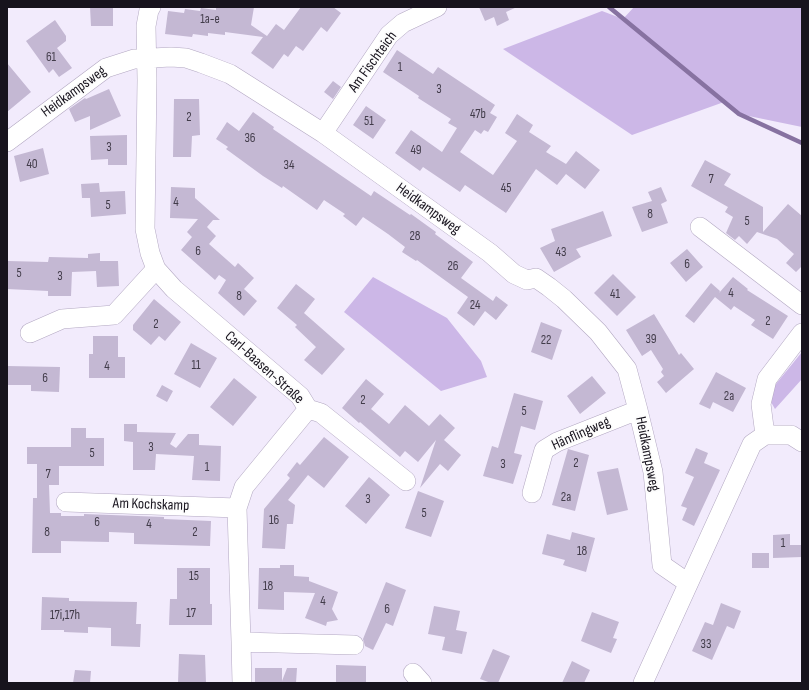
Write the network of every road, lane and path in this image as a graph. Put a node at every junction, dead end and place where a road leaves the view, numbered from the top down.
1 (150, 7) edge
2 (437, 7) edge
3 (147, 58) junction
4 (323, 133) junction
5 (7, 142) edge
6 (700, 227) dead end
7 (156, 269) junction
8 (802, 305) edge
9 (30, 333) dead end
10 (802, 333) edge
11 (308, 409) junction
12 (638, 410) junction
13 (765, 434) junction
14 (802, 442) edge
15 (406, 481) dead end
16 (532, 493) dead end
17 (66, 502) dead end
18 (237, 508) junction
19 (688, 583) junction
20 (242, 642) junction
21 (354, 644) dead end
22 (242, 683) edge
23 (643, 683) edge

1 - 3 street, Carl-Baasen-Straße
2 - 4 street, Am Fischteich
3 - 4 street, Heidkampsweg
3 - 5 street, Heidkampsweg
3 - 7 street, Carl-Baasen-Straße
4 - 12 street, Heidkampsweg
6 - 8 street
7 - 9 street
7 - 11 street, Carl-Baasen-Straße
10 - 13 street
11 - 15 street
11 - 18 street, Carl-Baasen-Straße
12 - 16 street, Hänflingweg
12 - 19 street, Heidkampsweg
13 - 14 street
13 - 19 street
17 - 18 street, Am Kochskamp
18 - 20 street, Carl-Baasen-Straße
19 - 23 street
20 - 21 street
20 - 22 street, Carl-Baasen-Straße

